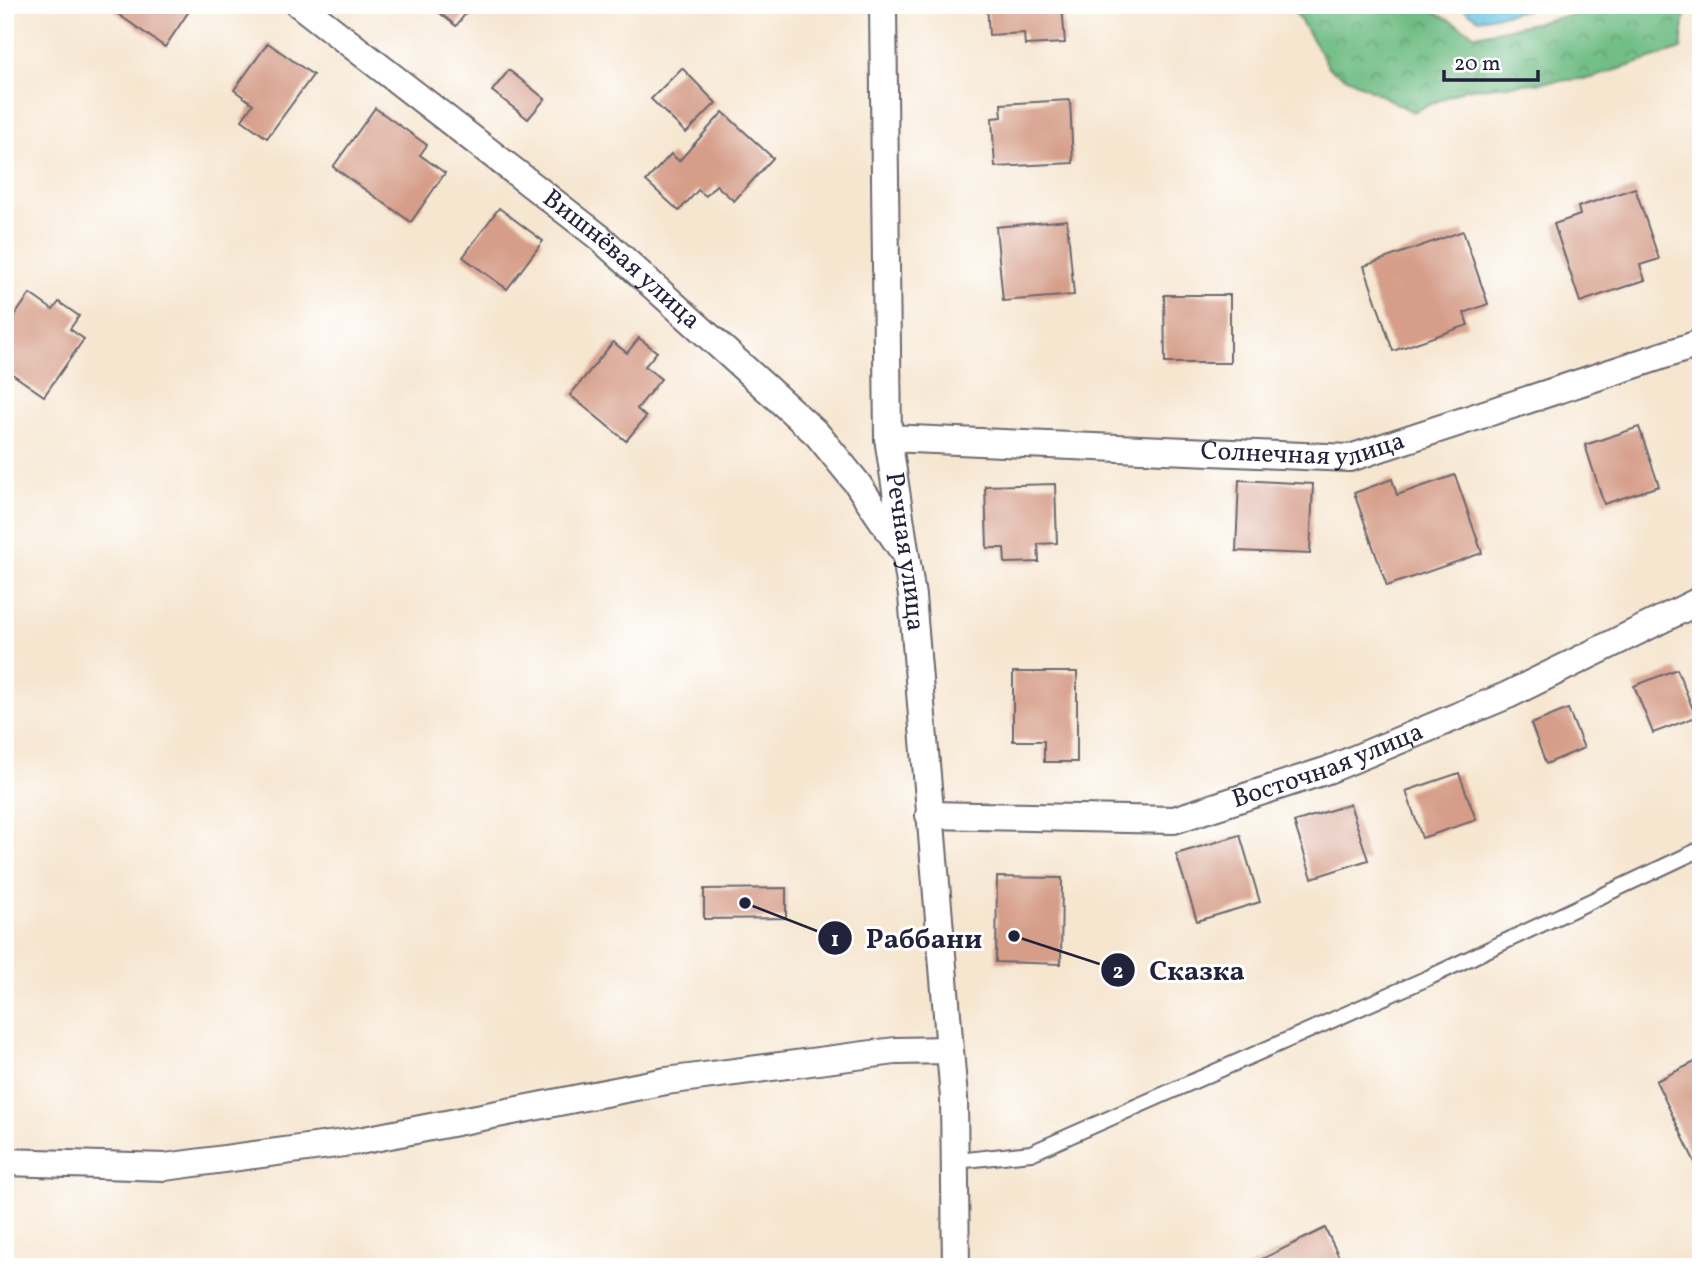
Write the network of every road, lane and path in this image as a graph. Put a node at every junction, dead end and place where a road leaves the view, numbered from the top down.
1 (883, 5) edge
2 (317, 10) edge
3 (1701, 343) edge
4 (888, 438) junction
5 (904, 552) junction
6 (1701, 600) edge
7 (929, 815) junction
8 (1701, 849) edge
9 (949, 1050) junction
10 (5, 1161) edge
11 (957, 1161) junction
12 (956, 1267) edge

1 - 4 street, Речная улица
2 - 5 street, Вишнёвая улица
3 - 4 street, Солнечная улица
4 - 5 street, Речная улица
5 - 7 street, Речная улица
6 - 7 street, Восточная улица
7 - 9 street, Речная улица
8 - 11 lane
9 - 10 street
9 - 11 street, Речная улица
11 - 12 street, Речная улица

